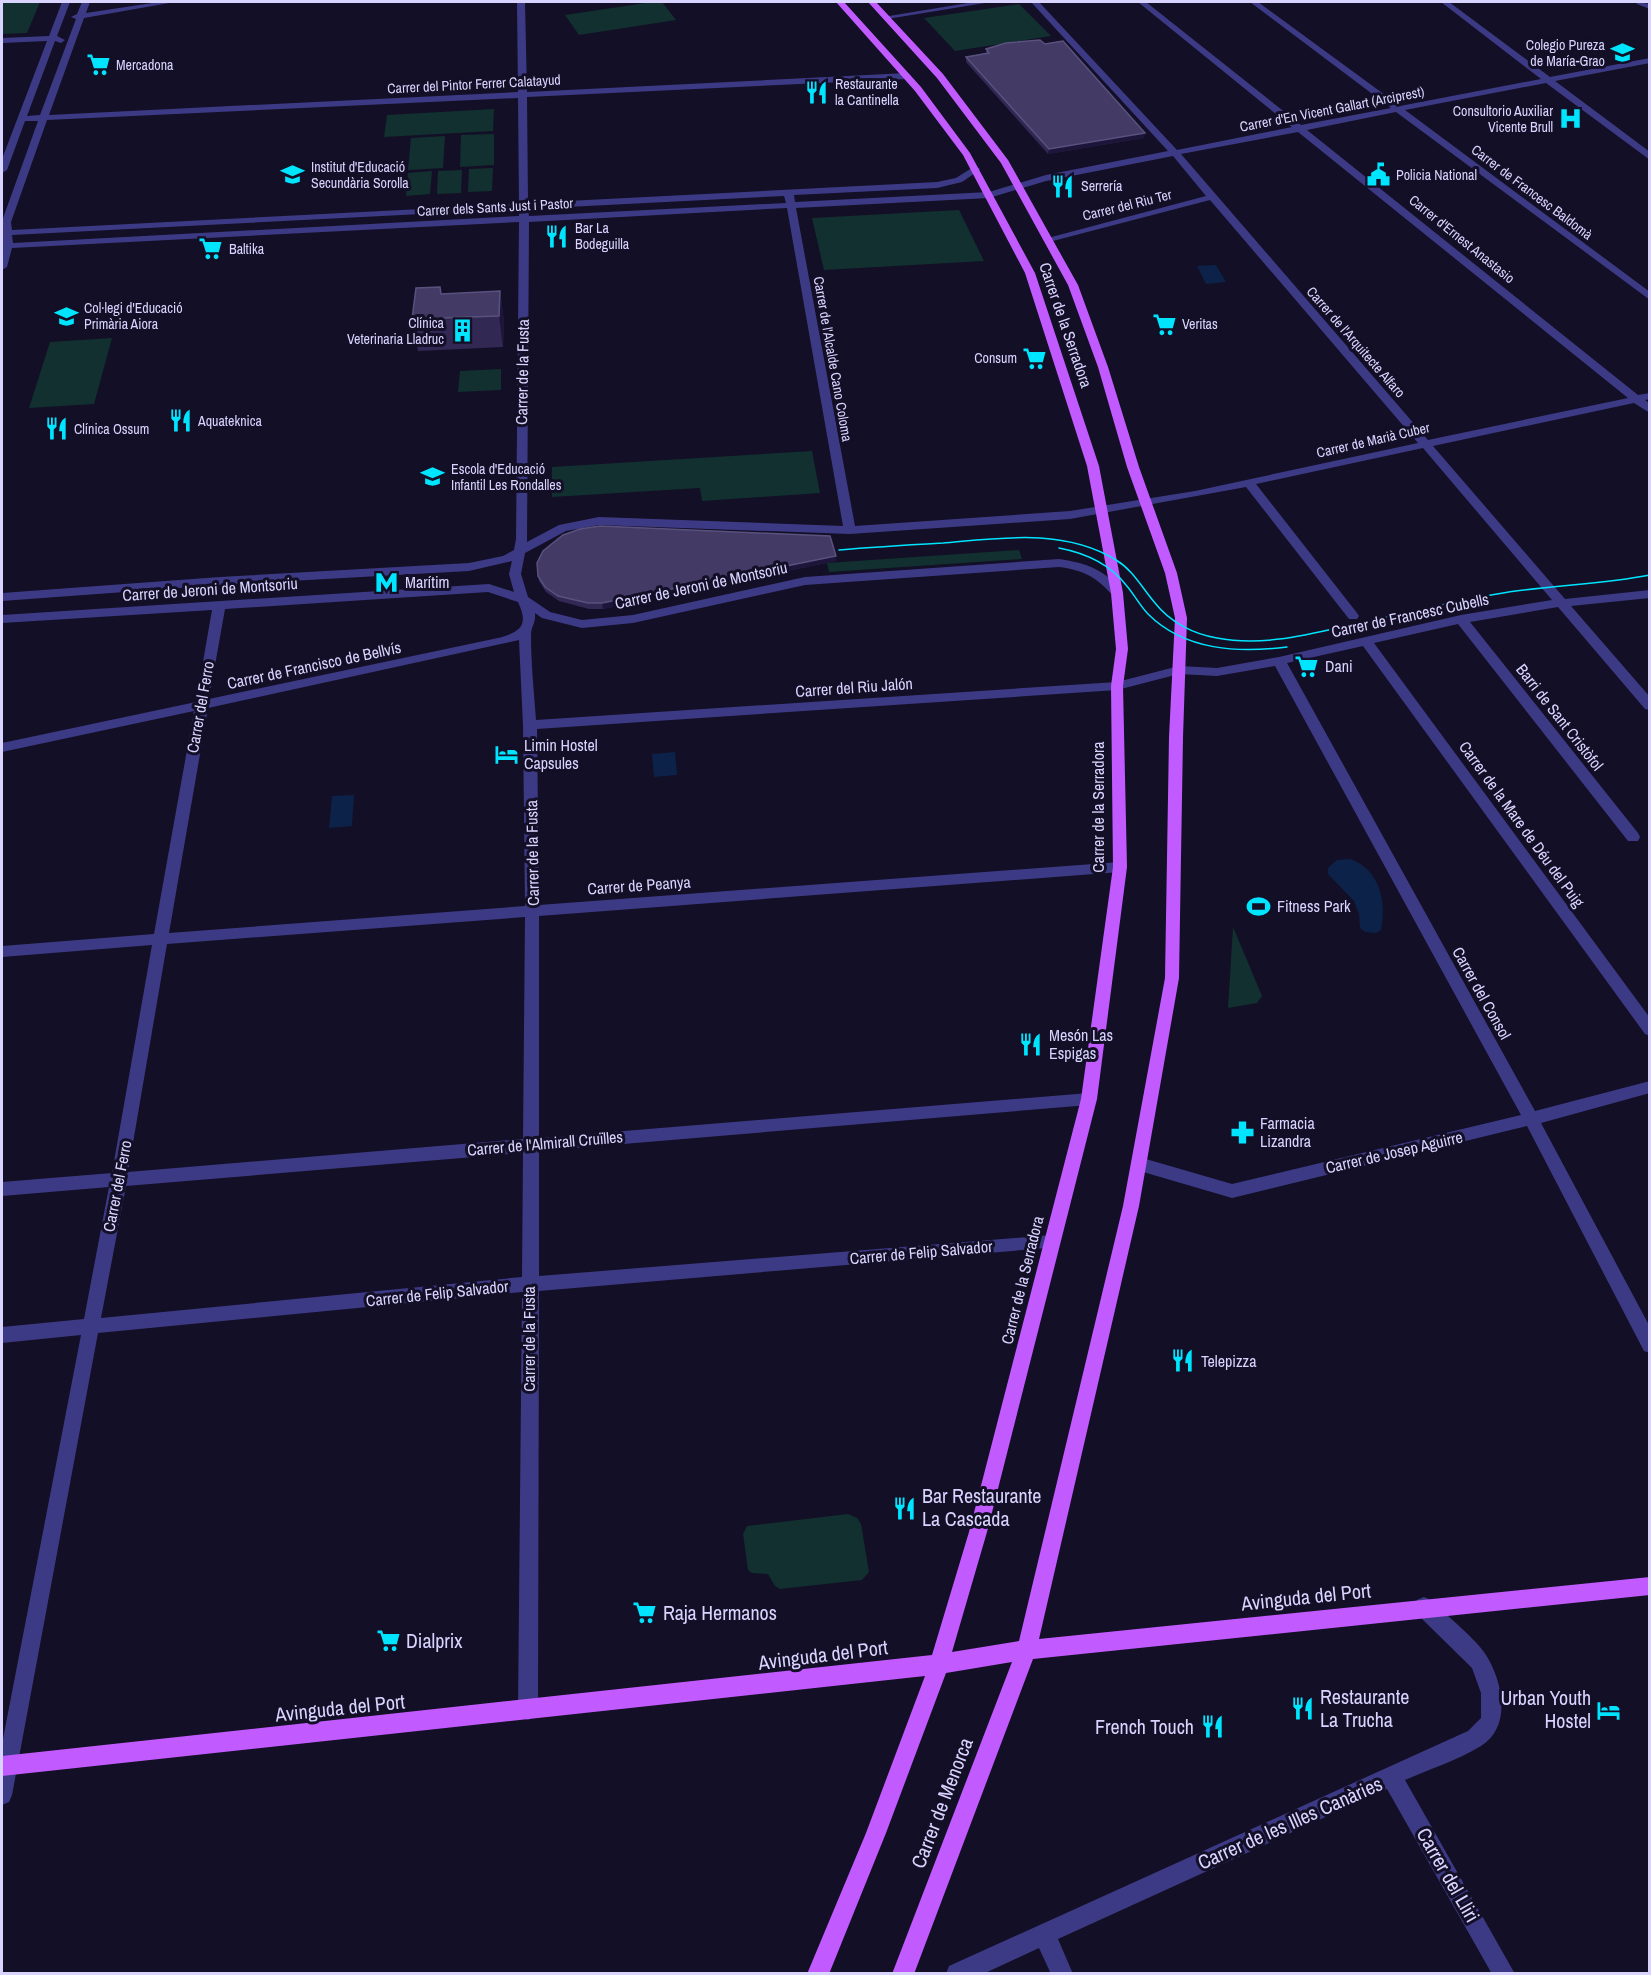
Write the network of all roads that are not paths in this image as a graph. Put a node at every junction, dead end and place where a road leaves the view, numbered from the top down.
1 (66, 2) edge
2 (86, 2) edge
3 (171, 2) edge
4 (521, 2) edge
5 (840, 2) edge
6 (872, 2) edge
7 (987, 2) edge
8 (1035, 2) edge
9 (1142, 2) edge
10 (1254, 2) edge
11 (1445, 2) edge
12 (1640, 2) edge
13 (1650, 7) edge
14 (82, 15) junction
15 (887, 17) junction
16 (58, 23) junction
17 (53, 38) junction
18 (2, 40) edge
19 (69, 46) junction
20 (1650, 60) edge
21 (907, 76) junction
22 (1550, 81) junction
23 (521, 94) junction
24 (1400, 110) junction
25 (43, 118) junction
26 (21, 119) junction
27 (1302, 129) junction
28 (33, 147) junction
29 (6, 148) edge
30 (1175, 153) junction
31 (1650, 157) edge
32 (975, 169) junction
33 (2, 170) edge
34 (1019, 187) junction
35 (788, 192) junction
36 (989, 195) junction
37 (1212, 197) junction
38 (522, 205) junction
39 (790, 206) junction
40 (522, 219) junction
41 (4, 233) edge
42 (1049, 239) junction
43 (5, 246) edge
44 (2, 267) edge
45 (1650, 297) edge
46 (1650, 396) edge
47 (1635, 399) junction
48 (1650, 410) edge
49 (1423, 444) junction
50 (1250, 483) junction
51 (1147, 501) junction
52 (1102, 511) junction
53 (850, 530) junction
54 (520, 552) junction
55 (1118, 593) junction
56 (1650, 594) edge
57 (2, 597) edge
58 (523, 599) junction
59 (1560, 603) junction
60 (219, 605) junction
61 (1353, 616) dead end
62 (2, 619) edge
63 (1461, 619) junction
64 (525, 631) junction
65 (1365, 640) junction
66 (1279, 661) junction
67 (1179, 670) junction
68 (1118, 686) junction
69 (1650, 706) edge
70 (200, 707) junction
71 (530, 725) junction
72 (2, 747) edge
73 (1633, 837) dead end
74 (1120, 867) junction
75 (532, 911) junction
76 (161, 938) junction
77 (2, 951) edge
78 (1650, 1030) edge
79 (1650, 1087) edge
80 (1089, 1099) junction
81 (1531, 1119) junction
82 (531, 1144) junction
83 (1139, 1164) junction
84 (120, 1179) junction
85 (2, 1189) edge
86 (1052, 1242) junction
87 (530, 1284) junction
88 (89, 1328) junction
89 (2, 1335) edge
90 (1650, 1345) edge
91 (1650, 1586) edge
92 (1424, 1607) junction
93 (1027, 1650) junction
94 (939, 1664) junction
95 (528, 1710) junction
96 (4, 1766) edge
97 (1392, 1777) junction
98 (2, 1796) edge
99 (1044, 1934) junction
100 (1497, 1972) edge
101 (818, 1974) edge
102 (903, 1974) edge
103 (957, 1974) edge
104 (1062, 1974) edge

1 - 16 street
2 - 14 street
3 - 14 street
4 - 23 street, Carrer de la Fusta
5 - 21 main road, Carrer de la Serradora
6 - 15 main road, Carrer de la Serradora
7 - 15 street
8 - 30 street, Carrer de l'Arquitecte Alfaro
9 - 27 street, Carrer d'Ernest Anastasio
10 - 24 street, Carrer de Francesc Baldomà
11 - 22 street
12 - 13 street
14 - 16 street
14 - 19 street
15 - 34 main road, Carrer de la Serradora
16 - 17 street
17 - 18 street
17 - 19 street
17 - 26 street
19 - 25 street
20 - 22 street, Carrer d'En Vicent Gallart (Arciprest)
21 - 23 street, Carrer del Pintor Ferrer Calatayud
21 - 32 main road, Carrer de la Serradora
22 - 24 street, Carrer d'En Vicent Gallart (Arciprest)
22 - 31 street
23 - 25 street, Carrer del Pintor Ferrer Calatayud
23 - 38 street, Carrer de la Fusta
24 - 27 street, Carrer d'En Vicent Gallart (Arciprest)
24 - 45 street, Carrer de Francesc Baldomà
25 - 26 street, Carrer del Pintor Ferrer Calatayud
25 - 28 street
26 - 29 street
27 - 30 street, Carrer d'En Vicent Gallart (Arciprest)
27 - 47 street, Carrer d'Ernest Anastasio
28 - 29 street
28 - 41 street
29 - 33 street
30 - 34 street, Carrer d'En Vicent Gallart (Arciprest)
30 - 37 street, Carrer de l'Arquitecte Alfaro
32 - 35 street, Carrer dels Sants Just i Pastor
32 - 36 main road, Carrer de la Serradora
34 - 36 street, Carrer d'En Vicent Gallart (Arciprest)
34 - 42 main road, Carrer de la Serradora
35 - 38 street, Carrer dels Sants Just i Pastor
35 - 39 street, Carrer de l'Alcalde Cano Coloma
36 - 39 street, Carrer dels Sants Just i Pastor
36 - 52 main road, Carrer de la Serradora
37 - 42 street, Carrer del Riu Ter
37 - 49 street, Carrer de l'Arquitecte Alfaro
38 - 40 street, Carrer de la Fusta
38 - 41 street, Carrer dels Sants Just i Pastor
39 - 40 street, Carrer dels Sants Just i Pastor
39 - 53 street, Carrer de l'Alcalde Cano Coloma
40 - 43 street, Carrer dels Sants Just i Pastor
40 - 54 street, Carrer de la Fusta
41 - 43 street
42 - 51 main road, Carrer de la Serradora
43 - 44 street
46 - 47 street, Carrer de Marià Cuber
47 - 48 street, Carrer d'Ernest Anastasio
47 - 49 street, Carrer de Marià Cuber
49 - 50 street, Carrer de Marià Cuber
49 - 59 street, Carrer de l'Arquitecte Alfaro
50 - 51 street, Carrer de Marià Cuber
50 - 61 street
51 - 52 street, Carrer de Marià Cuber
51 - 67 main road, Carrer de la Serradora
52 - 53 street, Carrer de Jeroni de Montsoriu
52 - 55 main road, Carrer de la Serradora
53 - 54 street, Carrer de Jeroni de Montsoriu
54 - 57 street, Carrer de Jeroni de Montsoriu
54 - 58 street, Carrer de la Fusta
55 - 58 street, Carrer de Jeroni de Montsoriu
55 - 68 main road, Carrer de la Serradora
56 - 59 street, Carrer de Francesc Cubells
58 - 60 street, Carrer de Jeroni de Montsoriu
58 - 64 street, Carrer de la Fusta
59 - 63 street, Carrer de Francesc Cubells
59 - 69 street, Carrer de l'Arquitecte Alfaro
60 - 62 street, Carrer de Jeroni de Montsoriu
60 - 70 street, Carrer del Ferro
63 - 65 street, Carrer de Francesc Cubells
63 - 73 street, Barri de Sant Cristòfol
64 - 70 street, Carrer de Francisco de Bellvís
64 - 71 street, Carrer de la Fusta
65 - 66 street, Carrer de Francesc Cubells
65 - 78 street, Carrer de la Mare de Déu del Puig
66 - 67 street, Carrer de Francesc Cubells
66 - 81 street, Carrer del Consol
67 - 68 street, Carrer del Riu Jalón
67 - 83 main road, Carrer de la Serradora
68 - 71 street, Carrer del Riu Jalón
68 - 74 main road, Carrer de la Serradora
70 - 72 street, Carrer de Francisco de Bellvís
70 - 76 street, Carrer del Ferro
71 - 75 street, Carrer de la Fusta
74 - 75 street, Carrer de Peanya
74 - 80 main road, Carrer de la Serradora
75 - 76 street, Carrer de Peanya
75 - 82 street, Carrer de la Fusta
76 - 77 street, Carrer de Peanya
76 - 84 street, Carrer del Ferro
79 - 81 street, Carrer de Josep Aguirre
80 - 82 street, Carrer de l'Almirall Cruïlles
80 - 86 main road, Carrer de la Serradora
81 - 83 street, Carrer de Josep Aguirre
81 - 90 street, Carrer del Consol
82 - 84 street, Carrer de l'Almirall Cruïlles
82 - 87 street, Carrer de la Fusta
83 - 93 main road, Carrer de la Serradora
84 - 85 street, Carrer de l'Almirall Cruïlles
84 - 88 street, Carrer del Ferro
86 - 87 street, Carrer de Felip Salvador
86 - 94 main road, Carrer de la Serradora
87 - 88 street, Carrer de Felip Salvador
87 - 95 street, Carrer de la Fusta
88 - 89 street, Carrer de Felip Salvador
88 - 96 street, Carrer del Ferro
91 - 92 main road, Avinguda del Port
92 - 93 main road, Avinguda del Port
92 - 97 street, Carrer de les Illes Canàries
93 - 94 main road, Avinguda del Port
93 - 102 main road, Carrer de Menorca
94 - 95 main road, Avinguda del Port
94 - 101 main road
95 - 96 main road, Avinguda del Port
96 - 98 street, Carrer del Ferro
97 - 99 street, Carrer de les Illes Canàries
97 - 100 street, Carrer del Lliri
99 - 103 street, Carrer de les Illes Canàries
99 - 104 street

